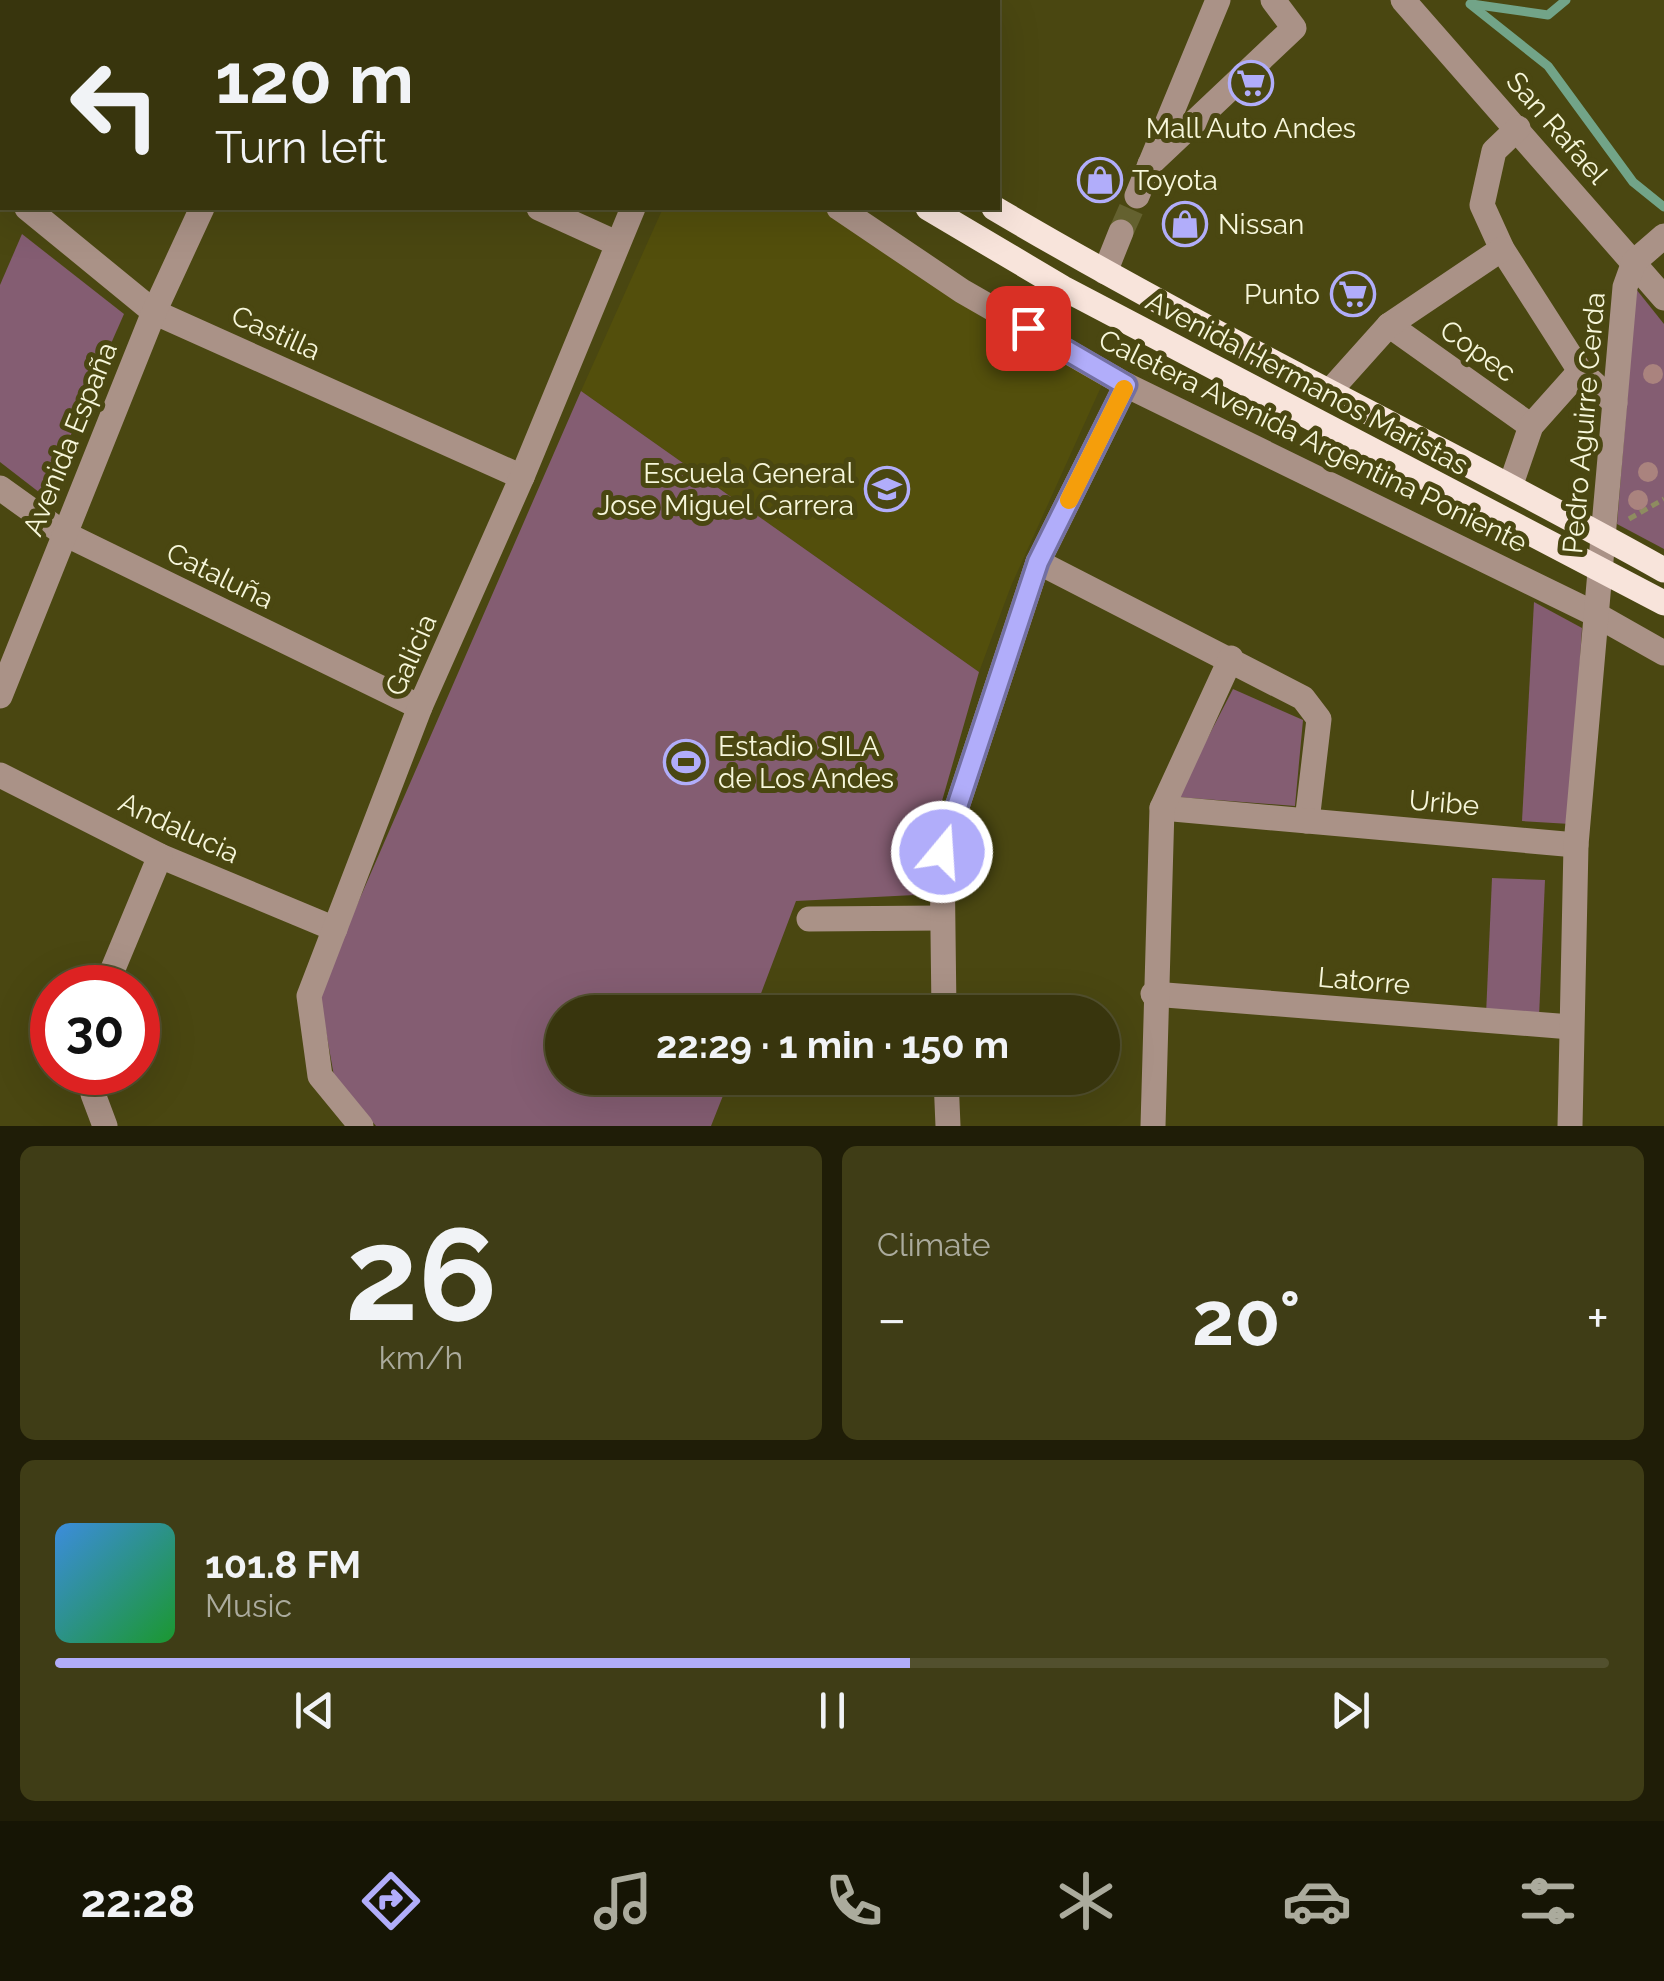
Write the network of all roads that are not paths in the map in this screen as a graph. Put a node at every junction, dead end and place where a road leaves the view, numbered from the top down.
1 (1218, 0) edge
2 (1273, 0) edge
3 (1403, 0) edge
4 (1518, 128) junction
5 (1150, 164) junction
6 (1137, 196) tunnel mouth
7 (29, 210) edge
8 (201, 210) edge
9 (543, 210) edge
10 (632, 210) edge
11 (842, 210) edge
12 (931, 210) edge
13 (997, 210) edge
14 (1122, 232) tunnel mouth
15 (1664, 236) edge
16 (616, 243) junction
17 (1502, 249) junction
18 (1634, 262) junction
19 (1105, 272) junction
20 (1664, 298) edge
21 (154, 312) junction
22 (1390, 325) junction
23 (1580, 371) junction
24 (1126, 385) junction
25 (1328, 394) junction
26 (1616, 403) junction
27 (1531, 426) junction
28 (522, 477) junction
29 (1511, 484) junction
30 (0, 488) edge
31 (63, 534) junction
32 (1604, 536) junction
33 (1038, 562) junction
34 (1664, 570) edge
35 (1600, 571) junction
36 (1664, 602) edge
37 (1594, 613) junction
38 (1664, 653) edge
39 (1231, 658) junction
40 (0, 696) edge
41 (420, 707) junction
42 (0, 775) edge
43 (1162, 808) junction
44 (1307, 820) junction
45 (1576, 845) junction
46 (160, 856) junction
47 (942, 918) junction
48 (809, 919) dead end
49 (335, 930) junction
50 (115, 965) edge
51 (1153, 994) junction
52 (944, 995) edge
53 (1571, 1028) junction
54 (93, 1095) edge
55 (947, 1095) edge
56 (105, 1126) edge
57 (361, 1126) edge
58 (948, 1126) edge
59 (1152, 1126) edge
60 (1570, 1126) edge

1 - 5 street
2 - 5 street
3 - 4 street, San Rafael
4 - 17 street
4 - 18 street, San Rafael
5 - 6 street
7 - 21 street, Castilla
8 - 21 street, Avenida España
9 - 16 street
10 - 16 street, Galicia
11 - 24 street, Caletera Avenida Argentina Poniente
12 - 35 main road, Avenida Hermanos Maristas
13 - 19 main road, Avenida Hermanos Maristas
14 - 19 street
15 - 18 street, Pedro Aguirre Cerda
16 - 28 street, Galicia
17 - 22 street, Copec
17 - 23 street
18 - 20 street, San Rafael
18 - 26 street, Pedro Aguirre Cerda
19 - 25 main road, Avenida Hermanos Maristas
21 - 28 street, Castilla
21 - 31 street, Avenida España
22 - 25 street, Copec
22 - 27 street, Copec
23 - 26 street
23 - 27 street
24 - 33 street
24 - 37 street, Caletera Avenida Argentina Poniente
25 - 29 main road, Avenida Hermanos Maristas
26 - 32 street, Pedro Aguirre Cerda
27 - 29 street
28 - 41 street, Galicia
29 - 32 main road, Avenida Hermanos Maristas
30 - 31 street, Cataluña
31 - 40 street, Avenida España
31 - 41 street, Cataluña
32 - 34 main road, Avenida Hermanos Maristas
32 - 35 street, Pedro Aguirre Cerda
33 - 39 street
33 - 47 street
35 - 36 main road, Avenida Hermanos Maristas
35 - 37 street, Pedro Aguirre Cerda
37 - 38 street, Caletera Avenida Argentina Poniente
37 - 45 street, Pedro Aguirre Cerda
39 - 43 street
39 - 44 street
41 - 49 street, Galicia
42 - 46 street, Andalucia
43 - 44 street, Uribe
43 - 51 street
44 - 45 street, Uribe
45 - 53 street, Pedro Aguirre Cerda
46 - 49 street, Andalucia
46 - 50 street
47 - 48 street
47 - 52 street
49 - 57 street, Galicia
51 - 53 street, Latorre
51 - 59 street
53 - 60 street, Pedro Aguirre Cerda
54 - 56 street
55 - 58 street

